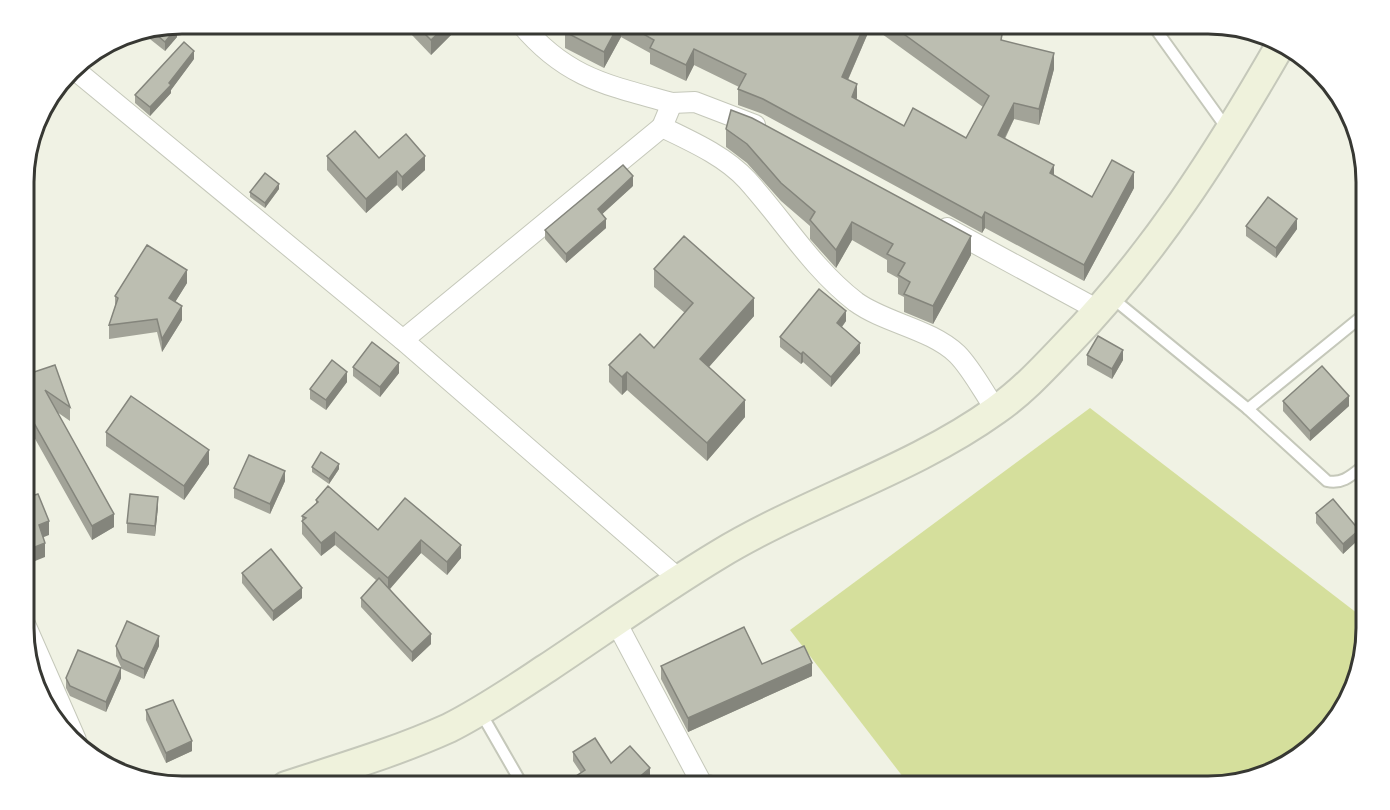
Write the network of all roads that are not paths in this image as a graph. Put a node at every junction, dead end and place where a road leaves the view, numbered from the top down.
1 (529, 34) edge
2 (1159, 34) edge
3 (1276, 52) edge
4 (81, 75) edge
5 (672, 103) junction
6 (662, 127) junction
7 (1230, 132) junction
8 (776, 135) edge
9 (925, 216) edge
10 (1106, 304) junction
11 (1355, 322) edge
12 (403, 340) junction
13 (1248, 408) junction
14 (996, 410) junction
15 (1355, 472) edge
16 (681, 580) junction
17 (616, 622) junction
18 (37, 651) edge
19 (480, 710) junction
20 (67, 721) edge
21 (318, 776) edge
22 (516, 776) edge
23 (699, 776) edge

1 - 5 street
2 - 7 lane
3 - 7 street
4 - 12 street
5 - 6 street
5 - 8 street
6 - 12 street
6 - 14 street
7 - 10 street
9 - 10 street
10 - 13 lane
10 - 14 street
11 - 13 lane
12 - 16 street
13 - 15 lane
14 - 16 street
16 - 17 street
17 - 19 street
17 - 23 street
18 - 20 street
19 - 21 street
19 - 22 lane

